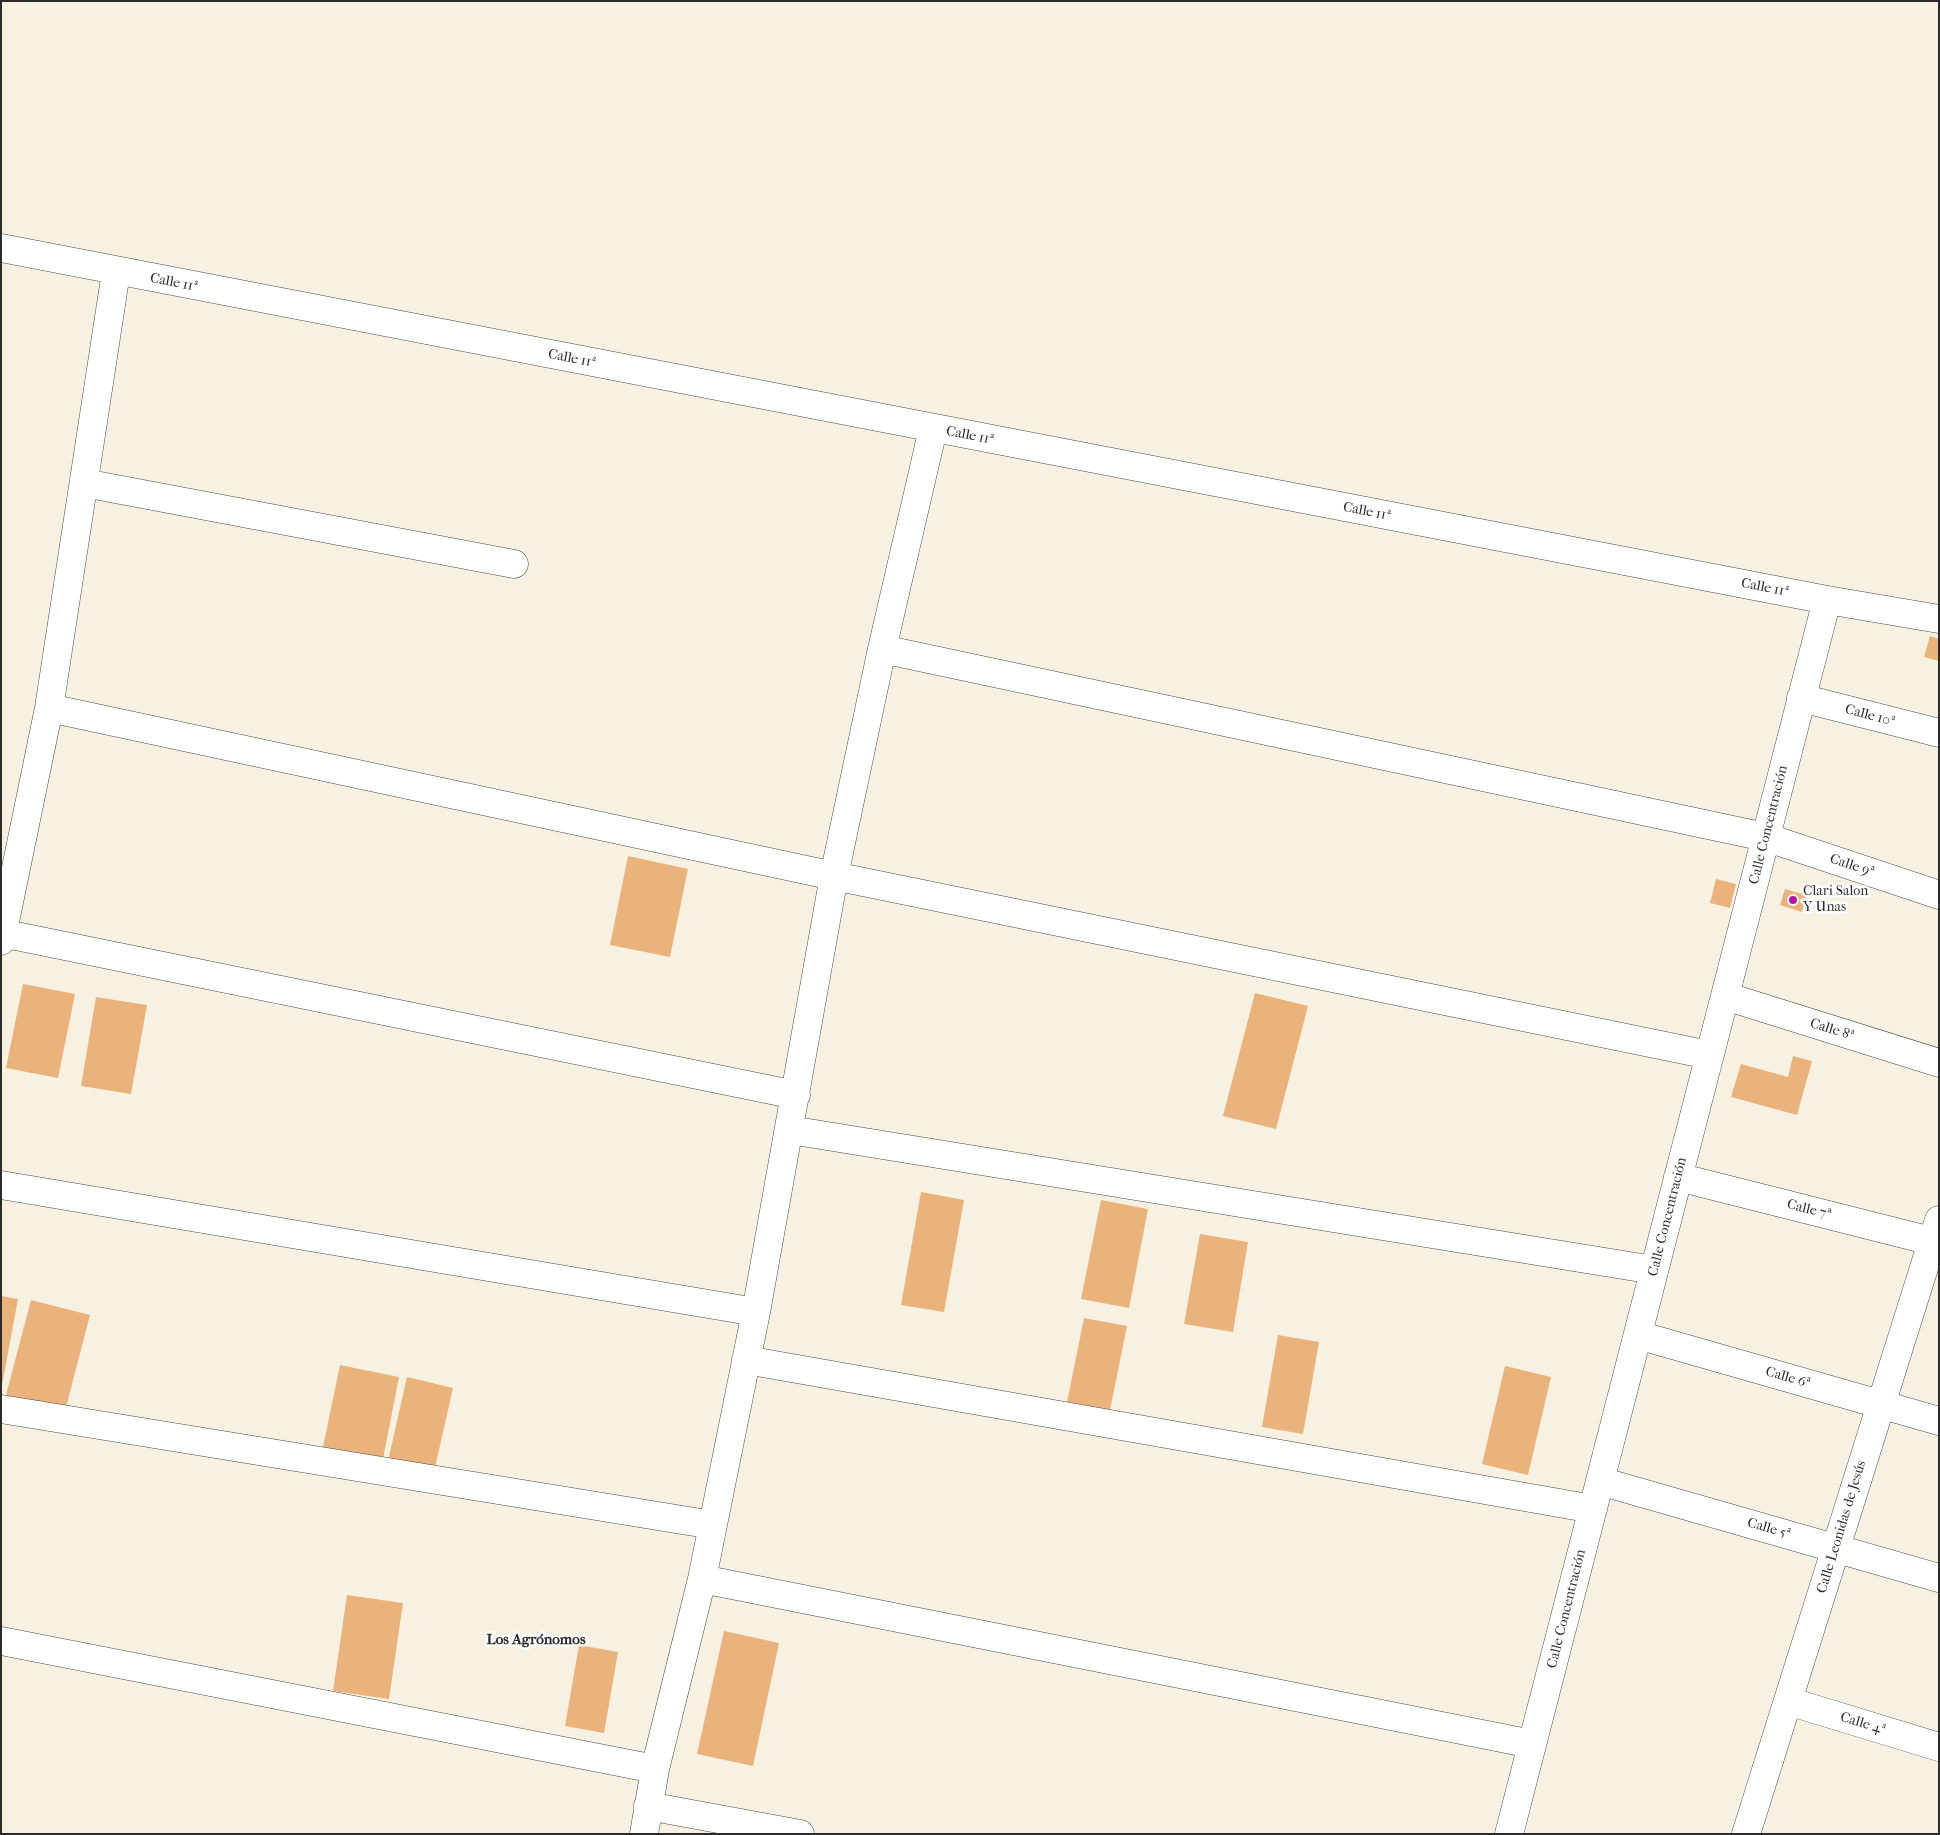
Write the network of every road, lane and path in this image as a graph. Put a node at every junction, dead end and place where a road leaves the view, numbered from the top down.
1 (1, 248) edge
2 (116, 272) junction
3 (933, 429) junction
4 (84, 483) junction
5 (514, 564) dead end
6 (1827, 600) junction
7 (1939, 619) edge
8 (882, 649) junction
9 (1801, 698) junction
10 (49, 708) junction
11 (1939, 734) edge
12 (1765, 837) junction
13 (834, 876) junction
14 (1939, 895) edge
15 (2, 936) edge
16 (1725, 996) junction
17 (1709, 1055) junction
18 (1939, 1063) edge
19 (796, 1094) junction
20 (790, 1130) junction
21 (1678, 1177) junction
22 (1, 1185) edge
23 (1937, 1234) edge
24 (1654, 1270) junction
25 (756, 1312) junction
26 (1638, 1335) junction
27 (746, 1360) junction
28 (1881, 1404) junction
29 (1, 1409) edge
30 (1939, 1421) edge
31 (1600, 1481) junction
32 (1593, 1509) junction
33 (713, 1525) junction
34 (1836, 1548) junction
35 (1939, 1578) edge
36 (702, 1579) junction
37 (1, 1641) edge
38 (1788, 1701) junction
39 (1532, 1744) junction
40 (1939, 1747) edge
41 (655, 1768) junction
42 (648, 1806) junction
43 (644, 1834) edge
44 (800, 1834) edge
45 (1509, 1834) edge
46 (1746, 1834) edge

1 - 2 street, Calle 11ª
2 - 3 street, Calle 11ª
2 - 4 street
3 - 6 street, Calle 11ª
3 - 8 street
4 - 5 street
4 - 10 street
6 - 7 street, Calle 11ª
6 - 9 street, Calle Concentración
8 - 12 street, Calle 9ª
8 - 13 street
9 - 11 street, Calle 10ª
9 - 12 street, Calle Concentración
10 - 13 street
10 - 15 street
12 - 14 street, Calle 9ª
12 - 16 street, Calle Concentración
13 - 17 street
13 - 19 street
15 - 19 street
16 - 17 street, Calle Concentración
16 - 18 street, Calle 8ª
17 - 21 street, Calle Concentración
19 - 20 street
20 - 24 street
20 - 25 street
21 - 23 street, Calle 7ª
21 - 24 street, Calle Concentración
22 - 25 street
23 - 28 street, Calle Leonidas de Jesús
24 - 26 street, Calle Concentración
25 - 27 street
26 - 28 street, Calle 6ª
26 - 31 street, Calle Concentración
27 - 32 street
27 - 33 street
28 - 30 street, Calle 6ª
28 - 34 street, Calle Leonidas de Jesús
29 - 33 street
31 - 32 street, Calle Concentración
31 - 34 street, Calle 5ª
32 - 39 street, Calle Concentración
33 - 36 street
34 - 35 street, Calle 5ª
34 - 38 street, Calle Leonidas de Jesús
36 - 39 street
36 - 41 street
37 - 41 street
38 - 40 street, Calle 4ª
38 - 46 street, Calle Leonidas de Jesús
39 - 45 street, Calle Concentración
41 - 42 street
42 - 43 street
42 - 44 street

